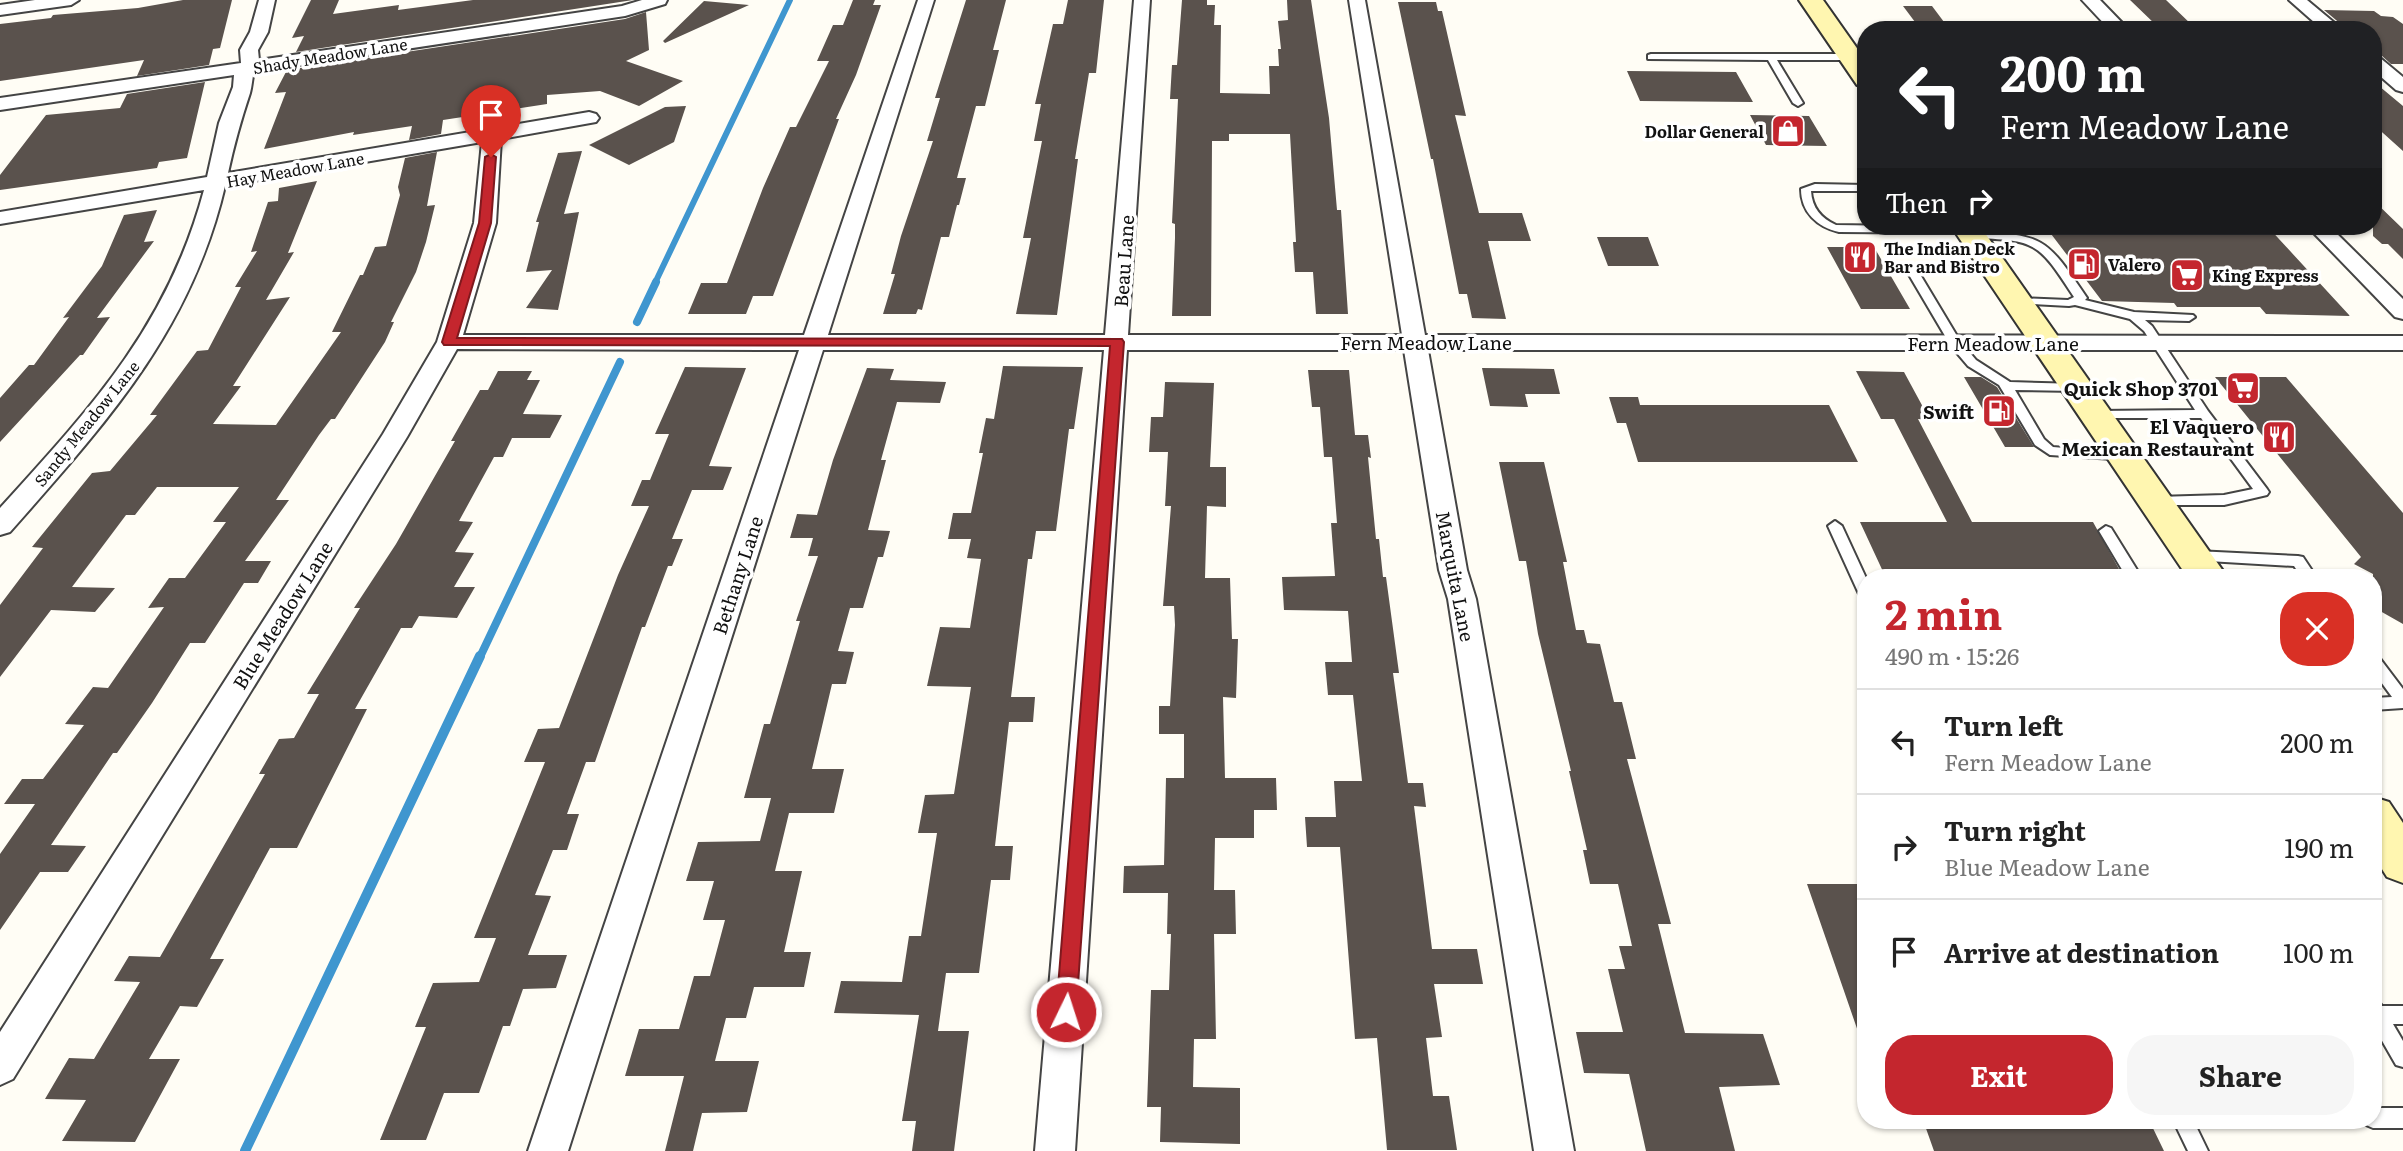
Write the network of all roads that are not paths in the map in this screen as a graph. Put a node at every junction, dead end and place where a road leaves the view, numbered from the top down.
1 (71, 0) edge
2 (267, 0) edge
3 (659, 0) edge
4 (926, 0) edge
5 (1142, 0) edge
6 (1357, 0) edge
7 (1811, 0) edge
8 (2090, 0) edge
9 (2297, 0) edge
10 (49, 2) edge
11 (0, 10) edge
12 (2111, 21) edge
13 (2323, 21) edge
14 (1857, 56) edge
15 (1651, 57) dead end
16 (1771, 57) junction
17 (1857, 57) edge
18 (247, 68) junction
19 (2382, 68) edge
20 (2403, 86) edge
21 (1798, 103) dead end
22 (0, 104) edge
23 (589, 118) dead end
24 (492, 135) junction
25 (217, 182) junction
26 (1857, 188) edge
27 (0, 218) edge
28 (1857, 229) edge
29 (1971, 235) edge
30 (2014, 235) edge
31 (2326, 235) edge
32 (1994, 268) junction
33 (2017, 301) junction
34 (2077, 302) junction
35 (2403, 312) edge
36 (2134, 316) junction
37 (2189, 317) dead end
38 (449, 342) junction
39 (813, 342) junction
40 (1117, 342) junction
41 (1413, 342) junction
42 (1955, 343) junction
43 (2047, 343) junction
44 (2156, 343) junction
45 (2403, 343) edge
46 (2006, 386) junction
47 (2078, 387) junction
48 (2204, 414) junction
49 (2096, 415) junction
50 (2126, 458) junction
51 (2157, 502) junction
52 (0, 525) edge
53 (1835, 526) dead end
54 (2106, 531) dead end
55 (2202, 567) edge
56 (2129, 569) edge
57 (2304, 569) edge
58 (1857, 574) edge
59 (2382, 672) edge
60 (2403, 701) edge
61 (2382, 703) edge
62 (2382, 830) edge
63 (2403, 862) edge
64 (2382, 1013) edge
65 (2403, 1015) edge
66 (2382, 1025) edge
67 (2403, 1058) edge
68 (0, 1066) edge
69 (2382, 1118) edge
70 (2403, 1118) edge
71 (2187, 1129) edge
72 (548, 1151) edge
73 (1055, 1151) edge
74 (1554, 1151) edge
75 (2198, 1151) edge

1 - 10 street
2 - 18 street, Sandy Meadow Lane
3 - 18 street, Shady Meadow Lane
4 - 39 street, Bethany Lane
5 - 40 street, Beau Lane
6 - 41 street, Marquita Lane
7 - 14 main road
8 - 12 street
9 - 13 street
10 - 11 street
15 - 16 lane
16 - 17 lane
16 - 21 lane
18 - 22 street, Shady Meadow Lane
18 - 25 street, Sandy Meadow Lane
19 - 20 street
23 - 24 street, Hay Meadow Lane
24 - 25 street, Hay Meadow Lane
24 - 38 street, Blue Meadow Lane
25 - 27 street, Hay Meadow Lane
25 - 52 street, Sandy Meadow Lane
26 - 28 lane
29 - 32 main road
30 - 34 lane
31 - 35 street
32 - 33 main road
32 - 42 lane
33 - 34 lane
33 - 43 main road
34 - 36 lane
36 - 37 lane
36 - 44 lane
38 - 39 street, Fern Meadow Lane
38 - 68 street, Blue Meadow Lane
39 - 40 street, Fern Meadow Lane
39 - 72 street, Bethany Lane
40 - 41 street, Fern Meadow Lane
40 - 73 street, Beau Lane
41 - 42 street, Fern Meadow Lane
41 - 74 street, Marquita Lane
42 - 43 street, Fern Meadow Lane
42 - 46 lane
43 - 44 street, Fern Meadow Lane
43 - 47 main road
44 - 45 street, Fern Meadow Lane
44 - 48 lane
46 - 47 lane
46 - 50 lane
47 - 49 main road
48 - 49 lane
48 - 51 lane
49 - 50 main road
50 - 51 main road
51 - 55 main road
53 - 58 lane
54 - 56 lane
55 - 57 lane
59 - 60 lane
60 - 61 lane
62 - 63 main road
64 - 65 lane
66 - 67 lane
69 - 70 lane
71 - 75 lane

